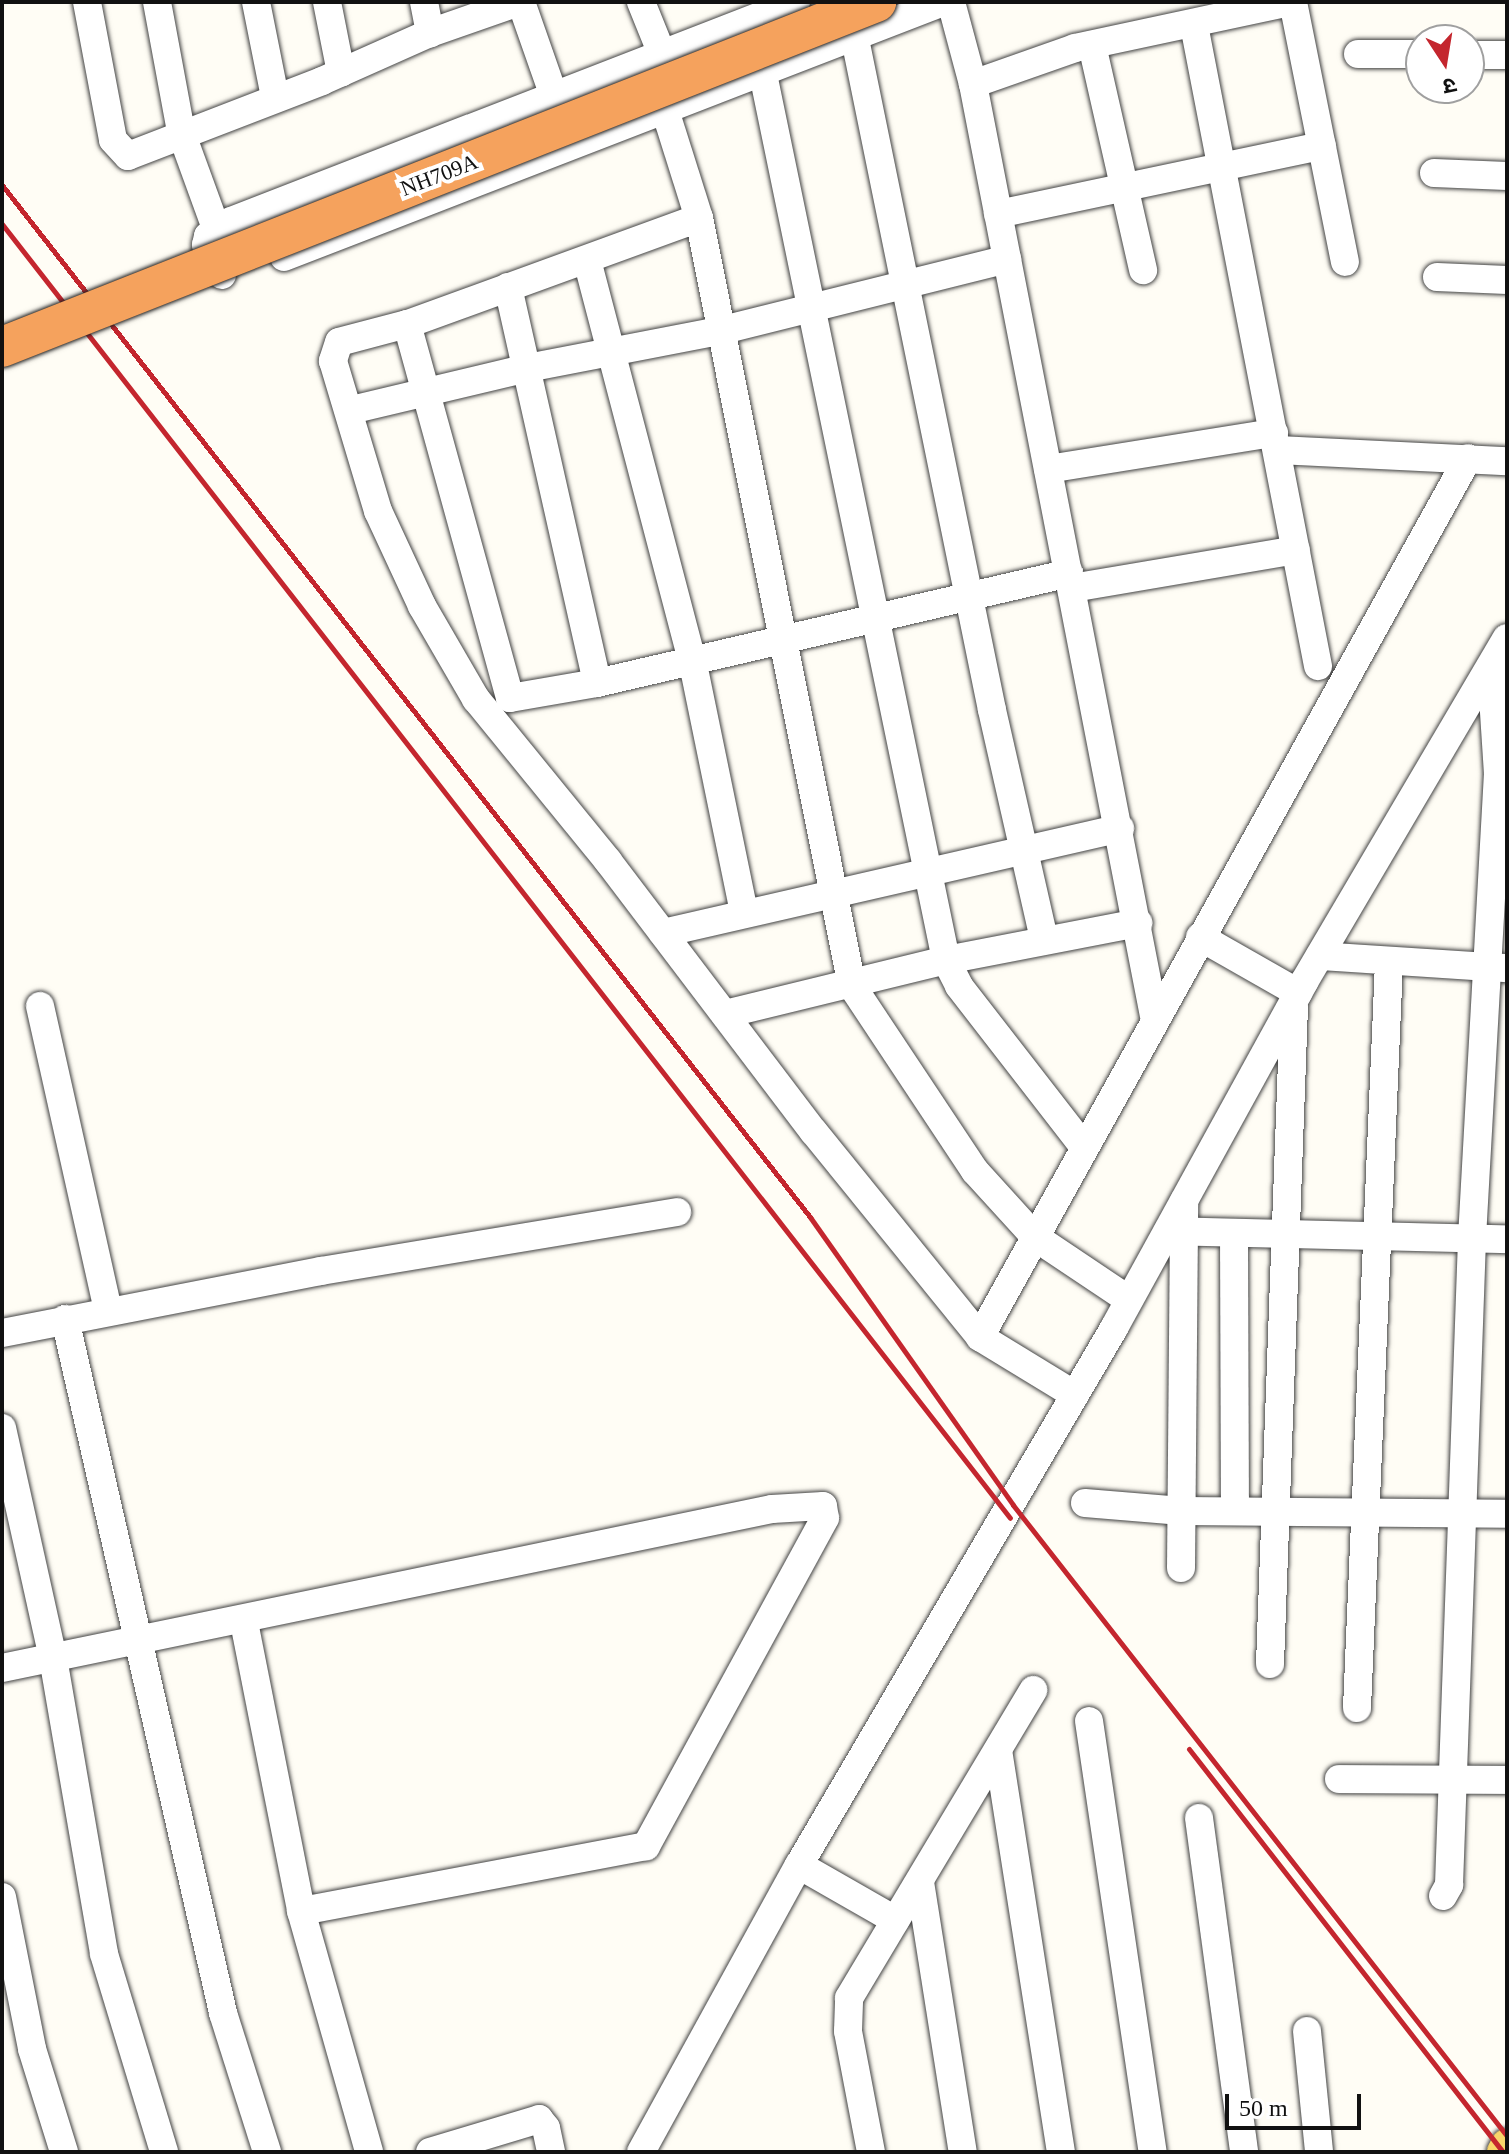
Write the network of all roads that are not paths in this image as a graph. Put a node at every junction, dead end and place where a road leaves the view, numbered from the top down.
1 (87, 2) edge
2 (157, 2) edge
3 (256, 2) edge
4 (327, 2) edge
5 (424, 2) edge
6 (520, 2) edge
7 (641, 2) edge
8 (796, 2) edge
9 (943, 2) edge
10 (951, 2) edge
11 (1292, 2) edge
12 (865, 18) edge
13 (1194, 25) junction
14 (430, 33) junction
15 (1092, 45) junction
16 (662, 54) junction
17 (1358, 54) dead end
18 (1405, 54) edge
19 (1485, 55) edge
20 (1507, 55) edge
21 (762, 69) junction
22 (341, 73) junction
23 (973, 84) junction
24 (554, 96) junction
25 (275, 97) junction
26 (664, 107) junction
27 (181, 132) junction
28 (1322, 146) junction
29 (1223, 166) junction
30 (1434, 173) dead end
31 (1507, 176) edge
32 (1123, 187) junction
33 (998, 214) junction
34 (699, 218) junction
35 (216, 228) junction
36 (1007, 259) junction
37 (587, 260) junction
38 (1345, 262) dead end
39 (1143, 270) dead end
40 (1437, 277) dead end
41 (1507, 280) edge
42 (908, 283) junction
43 (508, 287) junction
44 (810, 309) junction
45 (407, 324) junction
46 (719, 331) junction
47 (2, 347) edge
48 (611, 352) junction
49 (527, 368) junction
50 (423, 392) junction
51 (351, 410) junction
52 (1276, 442) junction
53 (1468, 458) junction
54 (1507, 461) edge
55 (1048, 469) junction
56 (1296, 550) junction
57 (1070, 580) junction
58 (969, 597) junction
59 (880, 618) junction
60 (1507, 638) edge
61 (783, 639) junction
62 (692, 659) junction
63 (1318, 666) dead end
64 (1491, 667) junction
65 (597, 683) junction
66 (1120, 828) junction
67 (1022, 849) junction
68 (927, 872) junction
69 (832, 890) junction
70 (744, 913) junction
71 (1138, 923) junction
72 (663, 933) junction
73 (1200, 937) junction
74 (1044, 938) junction
75 (1320, 956) junction
76 (946, 960) junction
77 (1389, 964) junction
78 (1498, 968) edge
79 (852, 986) junction
80 (1296, 996) junction
81 (40, 1006) dead end
82 (725, 1014) junction
83 (1154, 1016) junction
84 (1083, 1146) junction
85 (677, 1212) dead end
86 (1176, 1231) junction
87 (1234, 1234) junction
88 (1288, 1236) junction
89 (1035, 1237) junction
90 (1381, 1237) junction
91 (1472, 1238) junction
92 (1507, 1239) edge
93 (1129, 1300) junction
94 (108, 1311) junction
95 (65, 1319) junction
96 (2, 1333) edge
97 (980, 1337) junction
98 (1075, 1395) junction
99 (2, 1428) edge
100 (1085, 1503) dead end
101 (1182, 1511) junction
102 (1235, 1511) junction
103 (1277, 1511) junction
104 (1367, 1511) junction
105 (1463, 1513) junction
106 (1507, 1514) edge
107 (1181, 1568) dead end
108 (244, 1622) junction
109 (136, 1642) junction
110 (53, 1658) junction
111 (1270, 1664) dead end
112 (2, 1668) edge
113 (1033, 1690) dead end
114 (1357, 1708) dead end
115 (1089, 1721) dead end
116 (998, 1750) junction
117 (1450, 1778) junction
118 (1339, 1779) dead end
119 (1507, 1780) edge
120 (1199, 1818) dead end
121 (799, 1865) junction
122 (920, 1882) junction
123 (1443, 1896) dead end
124 (2, 1897) edge
125 (301, 1911) junction
126 (895, 1920) junction
127 (1307, 2031) dead end
128 (1507, 2146) edge
129 (64, 2152) edge
130 (164, 2152) edge
131 (267, 2152) edge
132 (369, 2152) edge
133 (430, 2152) edge
134 (551, 2152) edge
135 (641, 2152) edge
136 (871, 2152) edge
137 (963, 2152) edge
138 (1061, 2152) edge
139 (1153, 2152) edge
140 (1244, 2152) edge
141 (1319, 2152) edge
142 (1504, 2152) edge

1 - 27 street
2 - 27 street
3 - 25 street
4 - 22 street
5 - 14 street
6 - 14 street
6 - 24 street
7 - 16 street
8 - 16 street
9 - 12 street
10 - 23 street
11 - 13 street
11 - 28 street
12 - 21 street
12 - 42 street
12 - 47 highway, NH709A, bridge
13 - 15 street
13 - 29 street
14 - 22 street
15 - 23 street
15 - 32 street
16 - 24 street
17 - 18 street
19 - 20 street
21 - 26 street
21 - 44 street
22 - 25 street
23 - 33 street
24 - 35 street
25 - 27 street
26 - 34 street
26 - 35 street
27 - 35 street
28 - 29 street
28 - 38 street
29 - 32 street
29 - 52 street
30 - 31 street
32 - 33 street
32 - 39 street
33 - 36 street
34 - 37 street
34 - 46 street
36 - 42 street
36 - 55 street
37 - 43 street
37 - 48 street
40 - 41 street
42 - 44 street
42 - 58 street
43 - 45 street
43 - 49 street
44 - 46 street
44 - 59 street
45 - 50 street
45 - 51 street
46 - 48 street
46 - 61 street
48 - 49 street
48 - 62 street
49 - 50 street
49 - 65 street
50 - 51 street
50 - 65 street
51 - 72 street
52 - 53 street
52 - 55 street
52 - 56 street
53 - 54 street
53 - 73 street
55 - 57 street
56 - 57 street
56 - 63 street
57 - 58 street
57 - 66 street
58 - 59 street
58 - 67 street
59 - 61 street
59 - 68 street
60 - 64 street
61 - 62 street
61 - 69 street
62 - 65 street
62 - 70 street
64 - 75 street
64 - 78 street
66 - 67 street
66 - 71 street
67 - 68 street
67 - 74 street
68 - 69 street
68 - 76 street
69 - 70 street
69 - 79 street
70 - 72 street
71 - 74 street
71 - 83 street
72 - 82 street
73 - 80 street
73 - 83 street
74 - 76 street
75 - 77 street
75 - 80 street
76 - 79 street
76 - 84 street
77 - 78 street
77 - 90 street
78 - 91 street
79 - 82 street
79 - 89 street
80 - 86 street
80 - 88 street
81 - 94 street
82 - 97 street
83 - 84 street
84 - 89 street
85 - 94 street
86 - 87 street
86 - 93 street
86 - 101 street
87 - 88 street
87 - 102 street
88 - 90 street
88 - 103 street
89 - 93 street
89 - 97 street
90 - 91 street
90 - 104 street
91 - 92 street
91 - 105 street
93 - 98 street
94 - 95 street
95 - 96 street
95 - 109 street
97 - 98 street
98 - 121 street
99 - 110 street
100 - 101 street
101 - 102 street
101 - 107 street
102 - 103 street
103 - 104 street
103 - 111 street
104 - 105 street
104 - 114 street
105 - 106 street
105 - 117 street
108 - 109 street
108 - 125 street
108 - 125 street
109 - 110 street
109 - 131 street
110 - 112 street
110 - 130 street
113 - 116 street
115 - 139 street
116 - 122 street
116 - 138 street
117 - 118 street
117 - 119 street
117 - 123 street
120 - 140 street
121 - 126 street
121 - 135 street
122 - 126 street
122 - 137 street
124 - 129 street
125 - 132 street
126 - 136 street
127 - 141 street
128 - 142 main road
133 - 134 street

